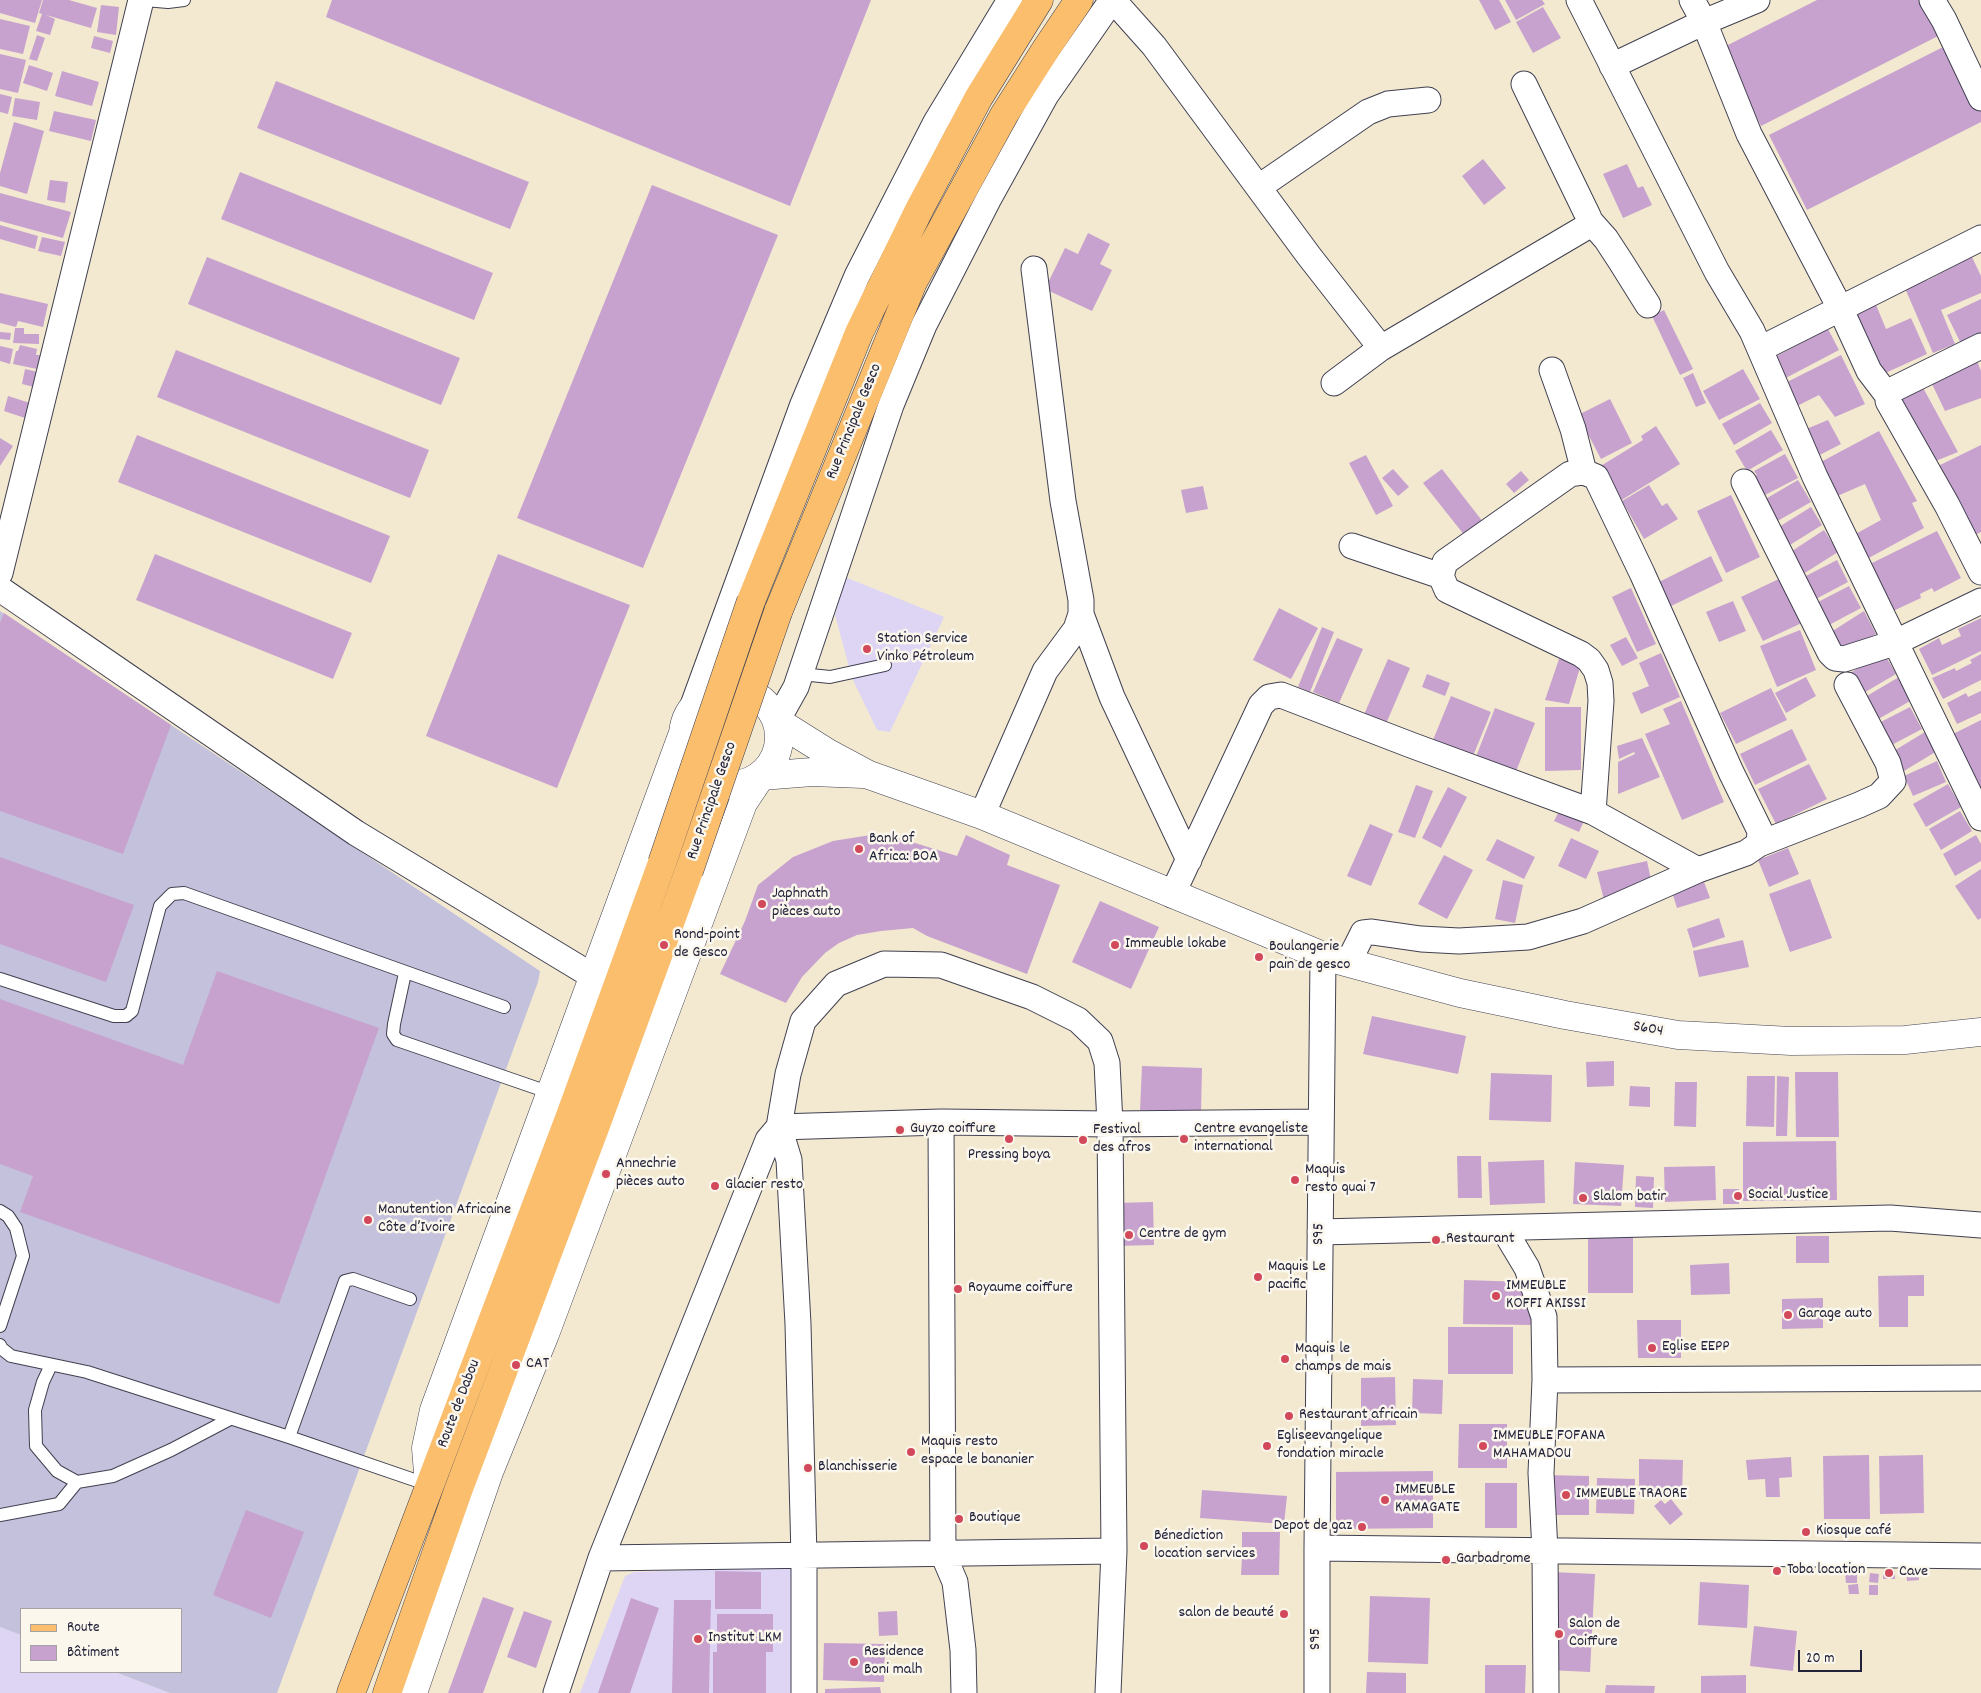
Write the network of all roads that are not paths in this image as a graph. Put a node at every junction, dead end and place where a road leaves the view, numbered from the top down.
1 (141, 0) edge
2 (145, 0) edge
3 (184, 0) edge
4 (1010, 0) edge
5 (1039, 0) edge
6 (1079, 0) edge
7 (1112, 0) edge
8 (1578, 0) edge
9 (1692, 0) edge
10 (1757, 0) edge
11 (1932, 0) edge
12 (1704, 22) junction
13 (1612, 66) junction
14 (1524, 84) dead end
15 (1981, 98) edge
16 (1428, 100) dead end
17 (1259, 187) junction
18 (1590, 222) junction
19 (1981, 238) edge
20 (1034, 269) dead end
21 (1648, 305) dead end
22 (1840, 308) junction
23 (1981, 346) edge
24 (1381, 348) junction
25 (1760, 349) junction
26 (1552, 370) dead end
27 (1334, 383) dead end
28 (1888, 396) junction
29 (1584, 472) junction
30 (1744, 482) dead end
31 (1352, 546) dead end
32 (1981, 572) edge
33 (0, 573) edge
34 (1441, 576) junction
35 (0, 589) edge
36 (1981, 601) edge
37 (1081, 614) junction
38 (1894, 642) junction
39 (885, 665) dead end
40 (801, 674) junction
41 (1847, 685) dead end
42 (688, 721) junction
43 (777, 721) junction
44 (870, 775) junction
45 (761, 776) junction
46 (1593, 812) junction
47 (982, 815) junction
48 (1981, 818) edge
49 (1759, 844) junction
50 (1188, 860) junction
51 (1698, 870) junction
52 (1172, 895) junction
53 (1335, 959) junction
54 (406, 973) junction
55 (594, 977) junction
56 (0, 979) edge
57 (504, 1007) dead end
58 (1981, 1032) edge
59 (551, 1094) junction
60 (570, 1116) joint
61 (941, 1122) junction
62 (1321, 1122) junction
63 (1110, 1124) junction
64 (596, 1125) joint
65 (779, 1127) junction
66 (0, 1210) edge
67 (1981, 1225) edge
68 (1503, 1228) junction
69 (1320, 1232) junction
70 (410, 1299) dead end
71 (0, 1326) edge
72 (0, 1345) edge
73 (52, 1365) junction
74 (1981, 1378) edge
75 (1545, 1380) junction
76 (230, 1418) junction
77 (290, 1437) junction
78 (76, 1482) junction
79 (429, 1485) junction
80 (0, 1515) edge
81 (1316, 1548) junction
82 (1114, 1551) junction
83 (1545, 1551) junction
84 (944, 1554) junction
85 (1981, 1556) edge
86 (804, 1557) junction
87 (602, 1558) junction
88 (351, 1693) edge
89 (387, 1693) edge
90 (413, 1693) edge
91 (556, 1693) edge
92 (804, 1693) edge
93 (964, 1693) edge
94 (1108, 1693) edge
95 (1317, 1693) edge
96 (1546, 1693) edge

1 - 33 street
2 - 3 lane
4 - 42 street
5 - 60 main road, Rue Principale Gesco, bridge
6 - 64 main road, Rue Principale Gesco, bridge
7 - 17 street
7 - 40 street
8 - 13 street
9 - 12 street
10 - 12 street
11 - 15 street
12 - 13 street
12 - 22 street
13 - 25 street
14 - 18 street
16 - 17 street
17 - 24 street
18 - 21 street
18 - 24 street
19 - 22 street
20 - 37 street
22 - 25 street
22 - 28 street
23 - 28 street
24 - 27 street
25 - 38 street
26 - 29 street
28 - 32 street
29 - 34 street
29 - 49 street
30 - 38 street
31 - 34 street
34 - 46 street
35 - 55 street
36 - 38 street
37 - 47 street
37 - 50 street
38 - 48 street
39 - 40 lane
40 - 43 street
41 - 49 street
42 - 43 street
42 - 45 street
42 - 55 street
43 - 44 street
43 - 45 street
44 - 45 street
44 - 47 street, S604
45 - 90 street
46 - 50 street
46 - 51 street
47 - 52 street, S604
49 - 51 street
50 - 52 street
51 - 53 street
52 - 53 street, S604
53 - 58 street, S604
53 - 62 street, S95
54 - 56 lane
54 - 57 lane
54 - 59 lane
55 - 59 street
59 - 79 street
60 - 79 main road, Route de Dabou
61 - 63 street
61 - 65 street
61 - 84 street
62 - 63 street
62 - 69 street, S95
63 - 65 street
63 - 82 street
64 - 89 main road, Route de Dabou
65 - 86 street
65 - 87 street
66 - 71 lane
67 - 68 street
68 - 69 street
68 - 75 street
69 - 81 street, S95
70 - 77 lane
72 - 73 lane
73 - 76 lane
73 - 78 lane
74 - 75 street
75 - 83 street
76 - 77 lane
76 - 78 lane
77 - 79 lane
78 - 80 lane
79 - 88 main road, Route de Dabou
81 - 83 street
81 - 95 street, S95
82 - 84 street
82 - 94 street
83 - 85 street
83 - 96 street
84 - 86 street
84 - 93 street
86 - 87 street
86 - 92 street
87 - 91 street

